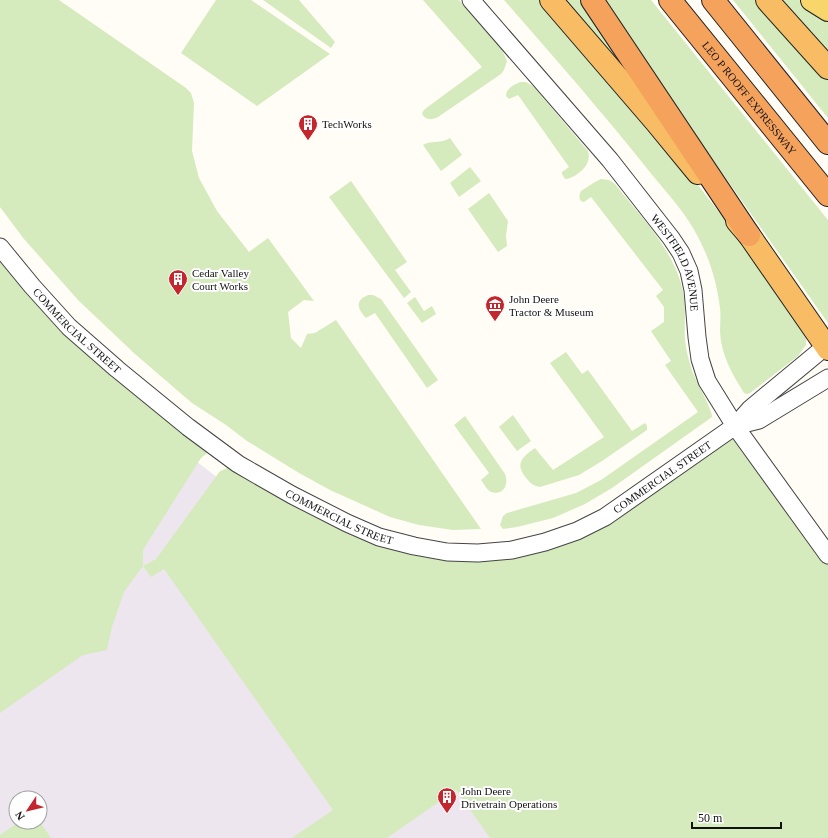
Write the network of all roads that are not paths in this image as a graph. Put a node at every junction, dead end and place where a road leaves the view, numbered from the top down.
1 (471, 0) edge
2 (551, 0) edge
3 (592, 0) edge
4 (670, 0) edge
5 (713, 0) edge
6 (767, 0) edge
7 (812, 0) edge
8 (828, 10) edge
9 (828, 68) edge
10 (828, 143) edge
11 (828, 195) edge
12 (749, 235) junction
13 (0, 247) edge
14 (827, 346) edge
15 (828, 378) edge
16 (735, 426) junction
17 (828, 555) edge

1 - 16 street, WESTFIELD AVENUE
2 - 12 highway
3 - 12 highway
4 - 11 highway, LEO P ROOFF EXPRESSWAY
5 - 10 highway
6 - 9 highway
7 - 8 main road
12 - 14 highway
13 - 16 street, COMMERCIAL STREET
14 - 16 street
15 - 16 street
16 - 17 street, WESTFIELD AVENUE

